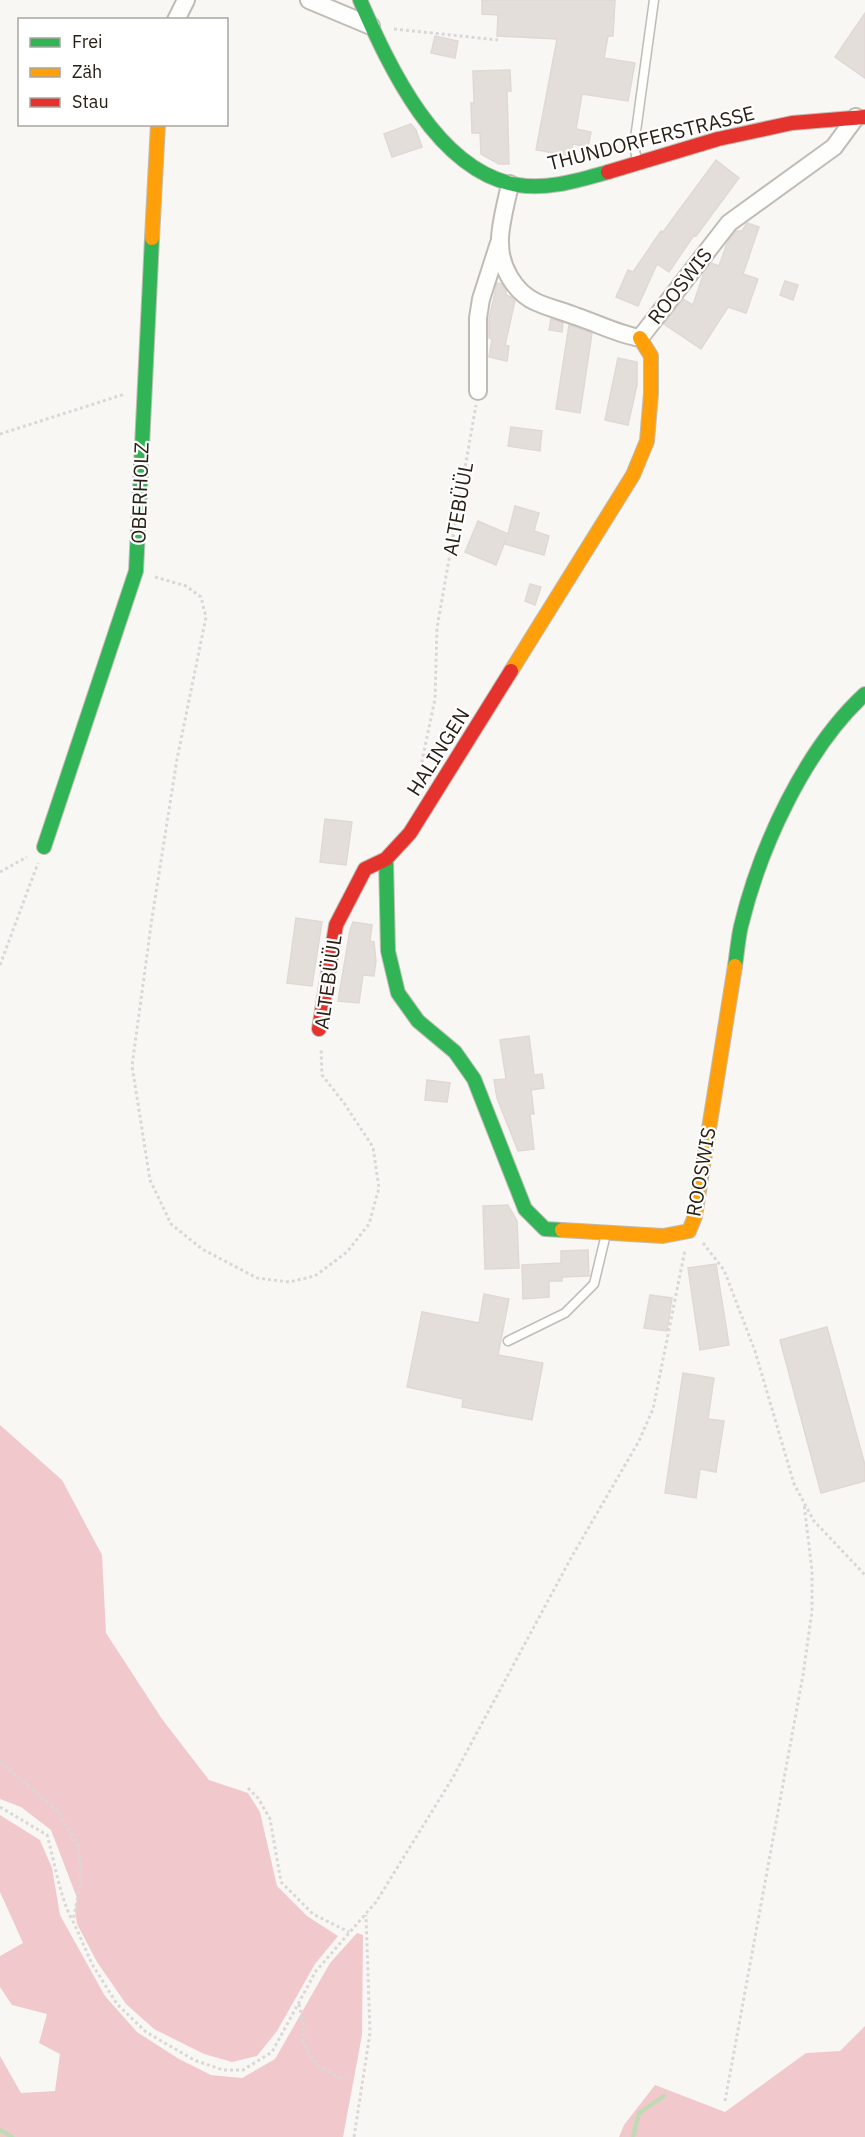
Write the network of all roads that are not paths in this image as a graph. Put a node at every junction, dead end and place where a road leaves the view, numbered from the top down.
1 (186, 0) edge
2 (309, 0) edge
3 (360, 0) edge
4 (654, 0) edge
5 (177, 18) edge
6 (371, 26) junction
7 (861, 117) edge
8 (158, 126) edge
9 (638, 164) junction
10 (510, 184) junction
11 (500, 243) junction
12 (640, 338) junction
13 (478, 391) road end
14 (517, 661) joint
15 (865, 694) edge
16 (44, 847) road end
17 (386, 859) junction
18 (319, 1029) road end
19 (606, 1233) junction
20 (508, 1341) dead end

1 - 5 street
2 - 6 street
3 - 6 street, THUNDORFERSTRASSE
4 - 9 lane
6 - 10 street, THUNDORFERSTRASSE
7 - 9 street, THUNDORFERSTRASSE
7 - 12 street, ROOSWIS
8 - 16 street, OBERHOLZ
9 - 10 street, THUNDORFERSTRASSE
10 - 11 street
11 - 12 street
11 - 13 street
12 - 14 street, ROOSWIS
14 - 17 street, HALINGEN
15 - 19 street, ROOSWIS
17 - 18 street, ALTEBÜÜL
17 - 19 street, ROOSWIS
19 - 20 lane

